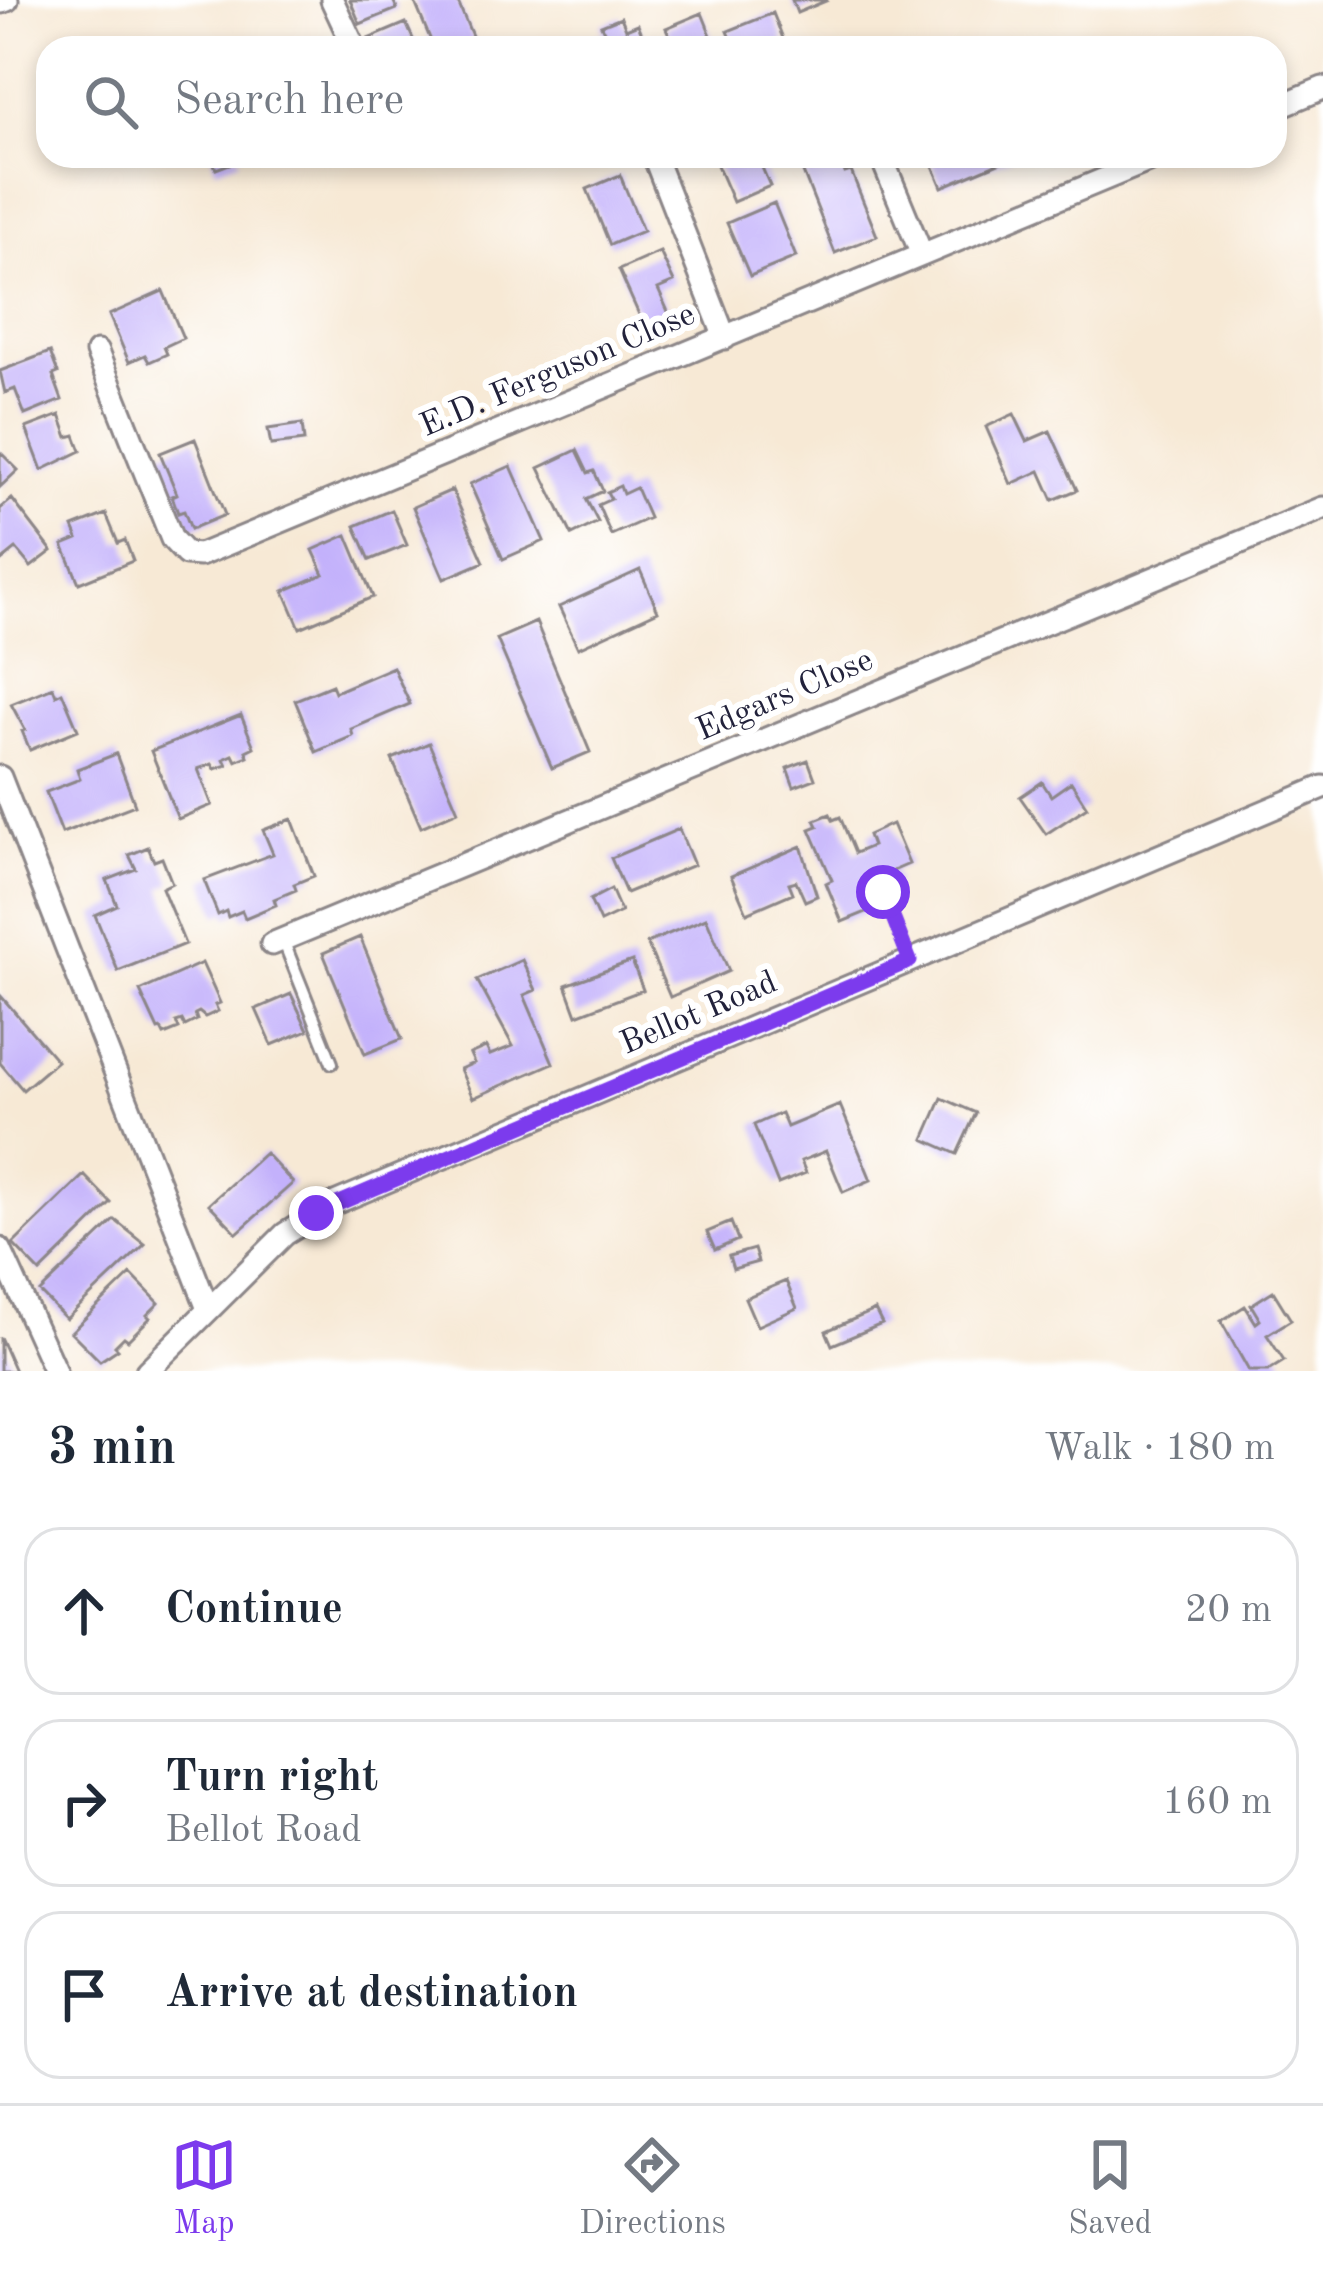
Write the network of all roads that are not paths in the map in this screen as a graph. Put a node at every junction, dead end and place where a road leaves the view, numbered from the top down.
1 (332, 0) edge
2 (348, 36) edge
3 (1323, 88) edge
4 (1287, 103) edge
5 (660, 168) edge
6 (886, 168) edge
7 (1131, 168) edge
8 (922, 255) junction
9 (724, 338) junction
10 (97, 352) dead end
11 (1323, 508) edge
12 (0, 777) edge
13 (1323, 788) edge
14 (277, 942) joint
15 (332, 1063) dead end
16 (0, 1250) edge
17 (208, 1310) junction
18 (55, 1371) edge
19 (147, 1371) edge

1 - 2 street
3 - 4 street
5 - 9 street
6 - 8 street
7 - 8 street, E.D. Ferguson Close
8 - 9 street, E.D. Ferguson Close
9 - 10 street, E.D. Ferguson Close
11 - 14 street, Edgars Close
12 - 17 street
13 - 17 street, Bellot Road
14 - 15 lane
16 - 18 street
17 - 19 street, Bellot Road

